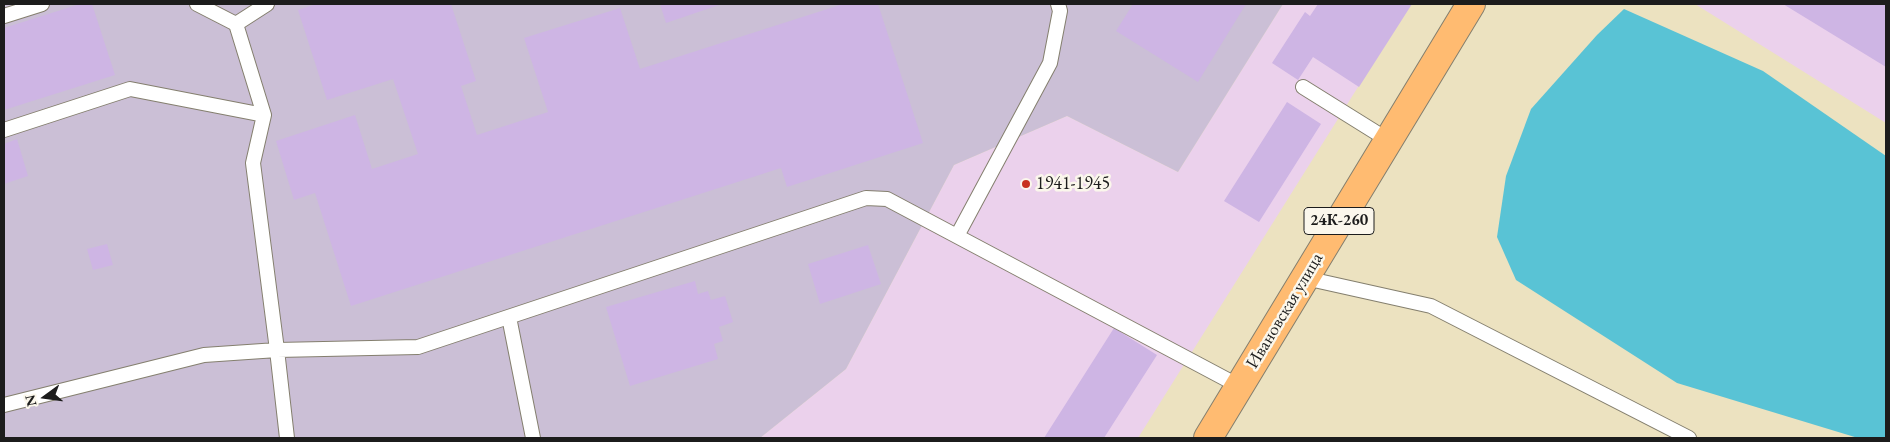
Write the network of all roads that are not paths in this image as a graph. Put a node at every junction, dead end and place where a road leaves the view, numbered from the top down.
1 (42, 4) edge
2 (197, 4) edge
3 (267, 4) edge
4 (1058, 4) edge
5 (1471, 4) edge
6 (4, 16) edge
7 (236, 24) junction
8 (1303, 87) dead end
9 (264, 115) junction
10 (4, 130) edge
11 (1388, 140) junction
12 (957, 236) junction
13 (1305, 278) junction
14 (508, 317) junction
15 (277, 350) junction
16 (1239, 386) junction
17 (4, 405) edge
18 (287, 438) edge
19 (533, 438) edge
20 (1208, 438) edge
21 (1689, 438) edge

1 - 6 lane
2 - 7 lane
3 - 7 lane
4 - 12 lane
5 - 11 main road, Ивановская улица / 24К-260
7 - 9 lane
8 - 11 lane
9 - 10 lane
9 - 15 lane
11 - 13 main road, Ивановская улица / 24К-260
12 - 14 lane
12 - 16 lane
13 - 16 main road, Ивановская улица / 24К-260
13 - 21 lane
14 - 15 lane
14 - 19 lane
15 - 17 lane
15 - 18 lane
16 - 20 main road, Ивановская улица / 24К-260

